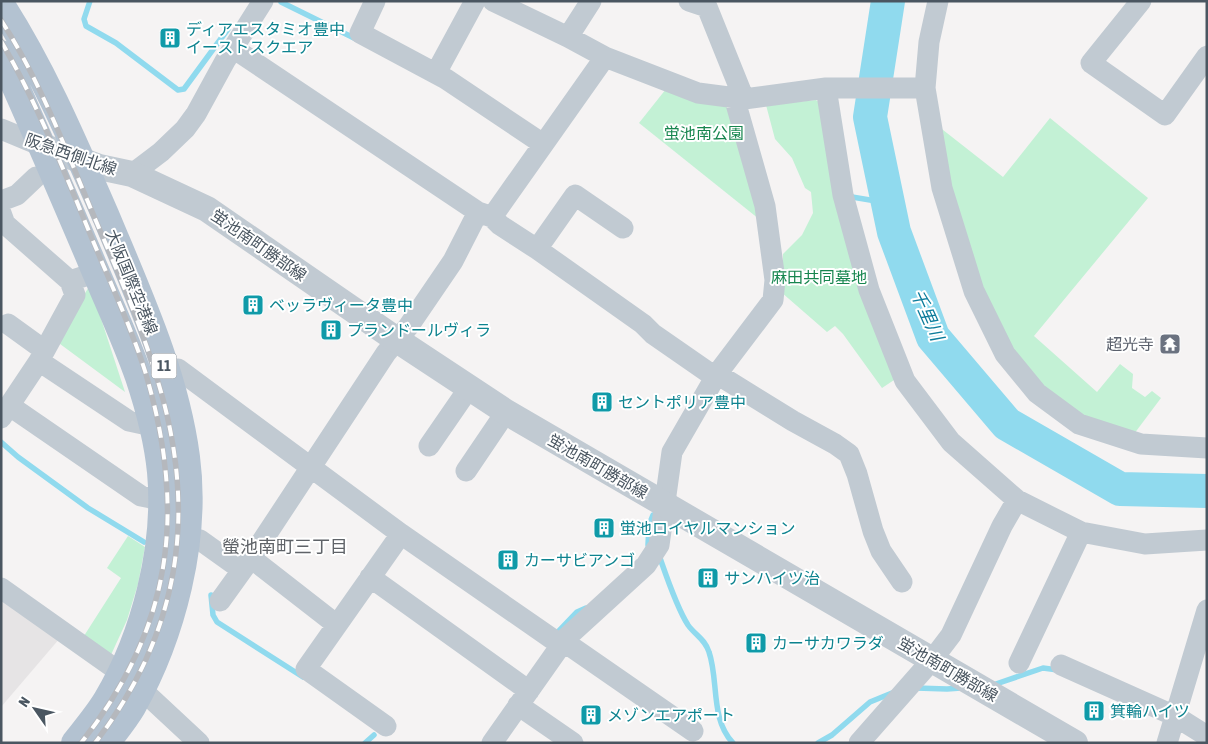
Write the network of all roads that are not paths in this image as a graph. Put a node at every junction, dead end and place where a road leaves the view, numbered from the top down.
1 (263, 1) edge
2 (375, 1) edge
3 (475, 1) edge
4 (591, 1) edge
5 (688, 1) edge
6 (938, 1) edge
7 (1141, 1) edge
8 (500, 3) edge
9 (1, 5) edge
10 (568, 37) junction
11 (232, 48) junction
12 (1, 54) edge
13 (1207, 56) edge
14 (605, 57) junction
15 (436, 73) junction
16 (826, 88) junction
17 (925, 88) junction
18 (739, 98) junction
19 (1, 129) edge
20 (543, 144) junction
21 (42, 146) junction
22 (82, 161) junction
23 (132, 174) junction
24 (36, 177) dead end
25 (1, 201) edge
26 (1, 214) edge
27 (485, 215) junction
28 (623, 228) dead end
29 (537, 249) junction
30 (94, 268) junction
31 (70, 281) junction
32 (144, 306) junction
33 (117, 321) junction
34 (8, 324) dead end
35 (397, 340) junction
36 (42, 355) junction
37 (166, 371) junction
38 (716, 376) junction
39 (470, 388) junction
40 (6, 412) edge
41 (506, 412) junction
42 (152, 426) junction
43 (429, 446) dead end
44 (1207, 448) edge
45 (311, 466) junction
46 (466, 471) dead end
47 (1017, 500) junction
48 (162, 504) junction
49 (666, 505) junction
50 (1081, 532) junction
51 (401, 534) junction
52 (186, 538) junction
53 (1207, 540) edge
54 (246, 564) junction
55 (370, 577) junction
56 (902, 582) dead end
57 (1, 588) edge
58 (220, 601) dead end
59 (1207, 610) edge
60 (338, 625) junction
61 (562, 643) junction
62 (932, 660) junction
63 (1019, 663) dead end
64 (1062, 665) dead end
65 (131, 681) junction
66 (524, 698) junction
67 (1175, 716) junction
68 (386, 726) dead end
69 (693, 731) dead end
70 (1207, 736) edge
71 (75, 743) edge
72 (106, 743) edge
73 (199, 743) edge
74 (492, 743) edge
75 (572, 743) edge
76 (859, 743) edge
77 (1074, 743) edge
78 (1167, 743) edge

1 - 11 street, 阪急西側北線
2 - 15 street
3 - 15 street
4 - 10 street
5 - 18 street
6 - 17 street
7 - 13 street
8 - 10 street
9 - 22 main road, 大阪国際空港線 / 11
10 - 14 street
11 - 23 street, 阪急西側北線
11 - 27 street
12 - 21 main road, 大阪国際空港線 / 11
14 - 18 street
14 - 20 street
15 - 20 street
16 - 17 street
16 - 18 street
16 - 47 street
17 - 44 street
18 - 38 street
19 - 21 street, 阪急西側北線
20 - 27 street
21 - 22 street, 阪急西側北線
21 - 30 main road, 大阪国際空港線 / 11
22 - 23 street, 阪急西側北線
22 - 32 main road, 大阪国際空港線 / 11
23 - 35 street, 蛍池南町勝部線
24 - 25 street
26 - 31 street
27 - 29 street
27 - 35 street
28 - 29 street
29 - 38 street
30 - 31 street
30 - 33 main road, 大阪国際空港線 / 11
31 - 36 street
32 - 33 street
32 - 37 main road, 大阪国際空港線 / 11
33 - 42 main road, 大阪国際空港線 / 11
34 - 36 street
35 - 39 street, 蛍池南町勝部線
35 - 45 street
36 - 40 street
36 - 42 street
37 - 45 street
37 - 52 main road, 大阪国際空港線 / 11
38 - 49 street
38 - 56 street
39 - 41 street, 蛍池南町勝部線
39 - 43 street
40 - 48 street
41 - 46 street
41 - 49 street, 蛍池南町勝部線
42 - 48 main road, 大阪国際空港線 / 11
45 - 51 street
45 - 54 street
47 - 50 street
47 - 62 street
48 - 65 main road, 大阪国際空港線 / 11
49 - 61 street
49 - 62 street, 蛍池南町勝部線
50 - 53 street
50 - 63 street
51 - 55 street
51 - 61 street
52 - 54 street
52 - 65 main road, 大阪国際空港線 / 11
54 - 58 street
54 - 60 street
55 - 60 street
55 - 66 street
57 - 65 street
59 - 67 street
60 - 68 street
61 - 66 street
61 - 69 street
62 - 76 street
62 - 77 street, 蛍池南町勝部線
64 - 67 street
65 - 71 main road, 大阪国際空港線 / 11
65 - 72 main road, 大阪国際空港線 / 11
65 - 73 street
66 - 74 street
66 - 75 street
67 - 70 street
67 - 78 street

